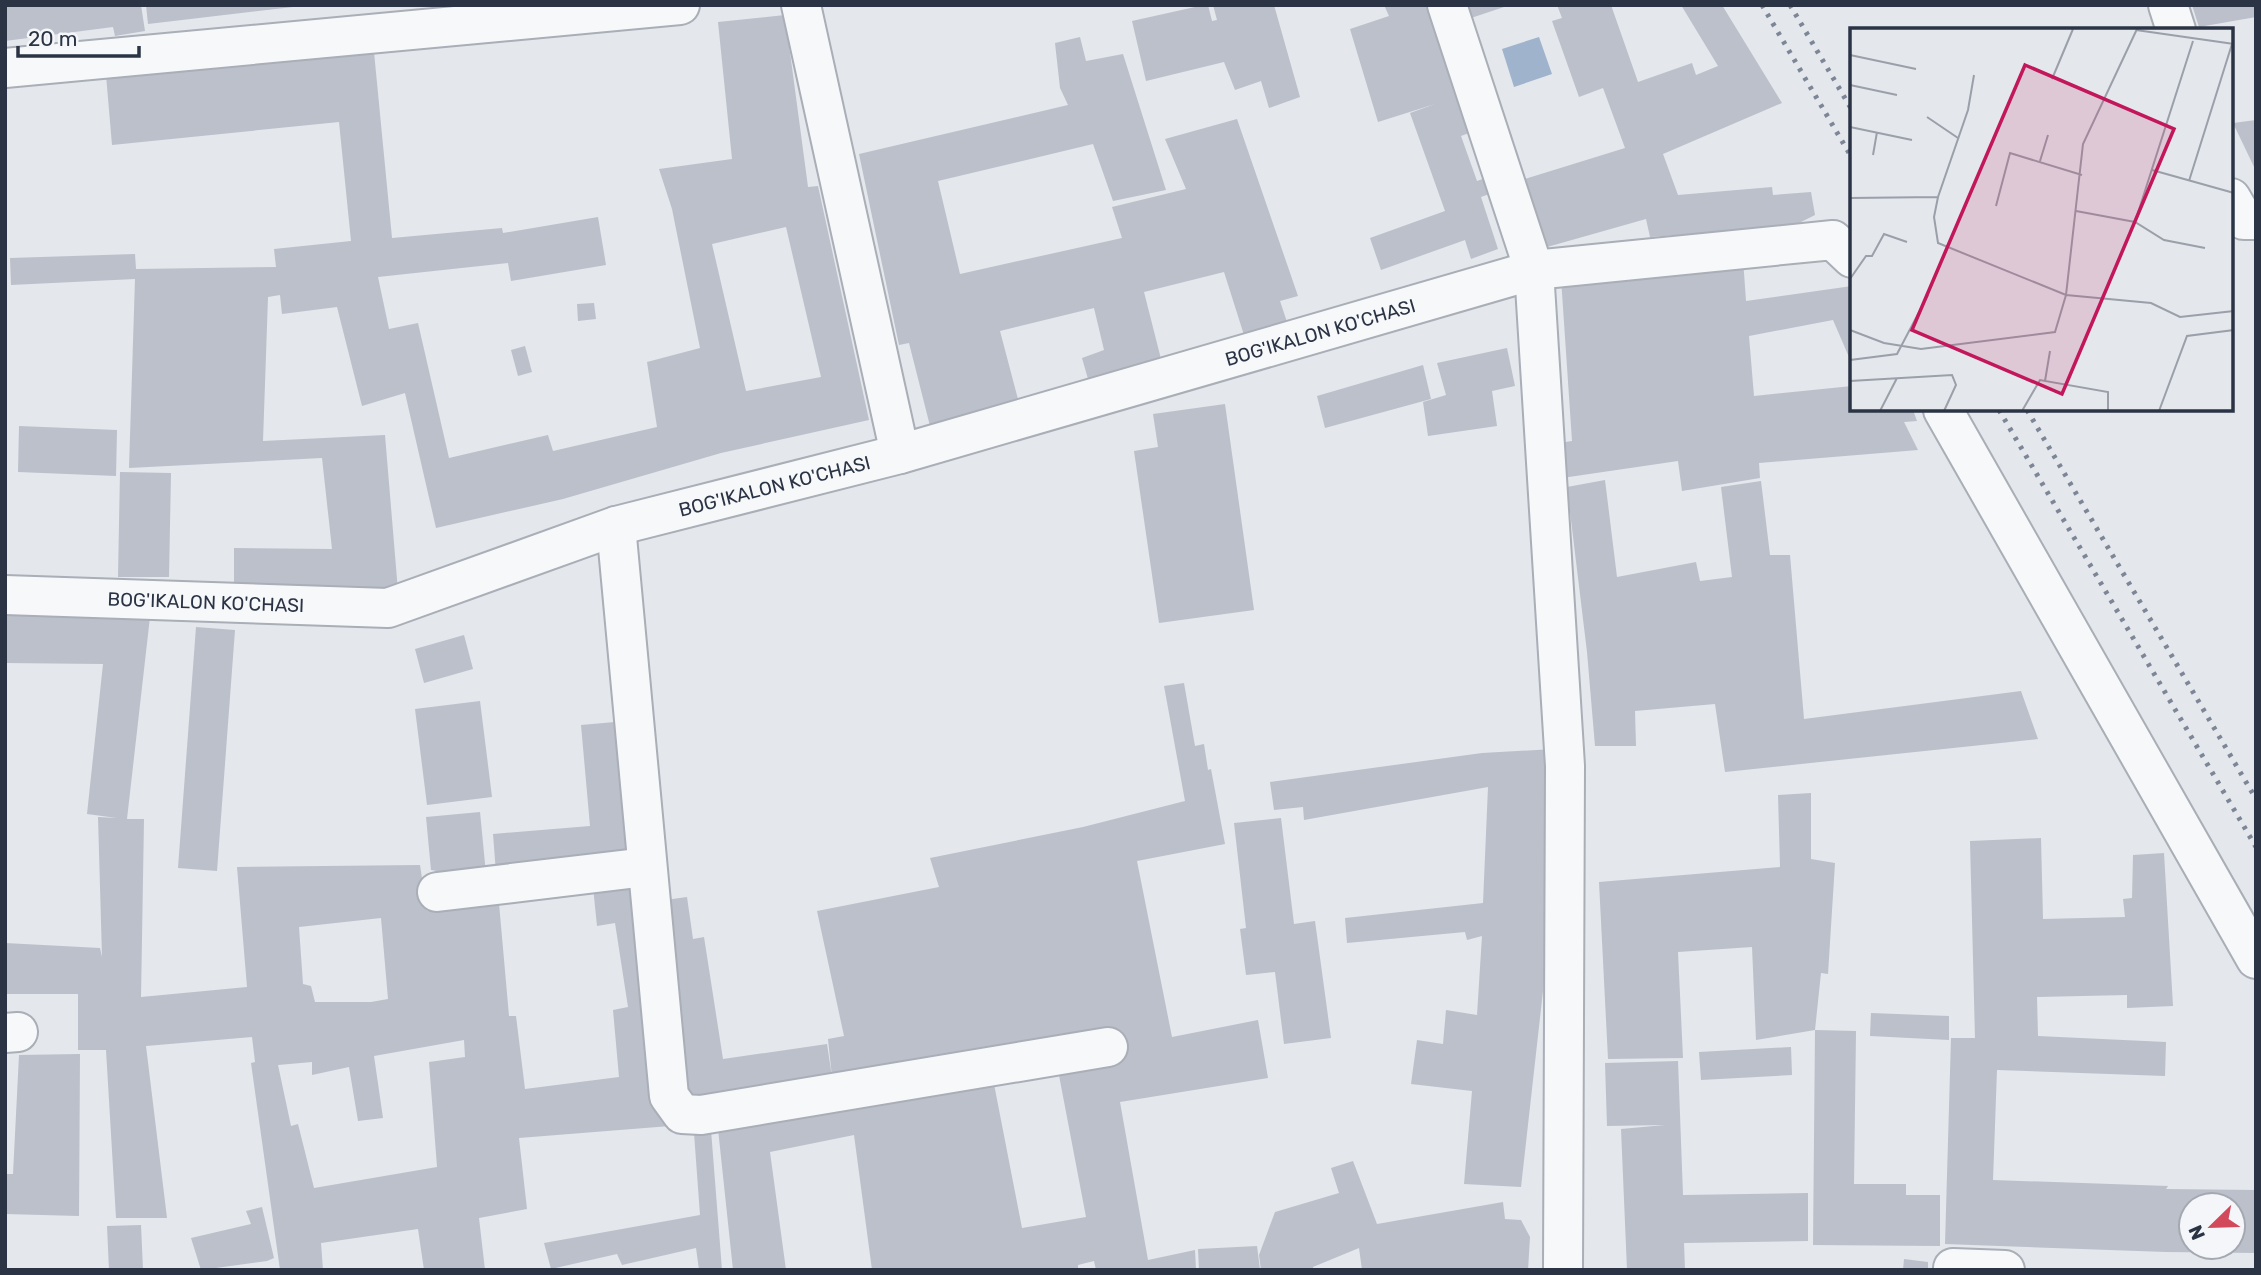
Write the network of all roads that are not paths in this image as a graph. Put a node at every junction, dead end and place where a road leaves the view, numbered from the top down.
1 (680, 5) edge
2 (801, 5) edge
3 (1447, 5) edge
4 (2168, 5) edge
5 (364, 19) edge
6 (2175, 28) edge
7 (5, 68) edge
8 (2233, 201) edge
9 (2256, 220) edge
10 (1850, 256) edge
11 (1534, 270) junction
12 (1944, 411) edge
13 (900, 454) junction
14 (615, 526) junction
15 (5, 596) edge
16 (646, 867) junction
17 (437, 892) dead end
18 (2256, 959) edge
19 (1108, 1047) dead end
20 (1953, 1268) edge
21 (1563, 1270) edge
22 (2006, 1270) edge

1 - 5 street
2 - 13 street
3 - 11 street
4 - 6 street
5 - 7 street
8 - 9 street
10 - 11 street, BOG'IKALON KO'CHASI
11 - 13 street, BOG'IKALON KO'CHASI
11 - 21 street
12 - 18 street
13 - 14 street, BOG'IKALON KO'CHASI
14 - 15 street, BOG'IKALON KO'CHASI
14 - 16 street
16 - 17 street
16 - 19 street
20 - 22 street

